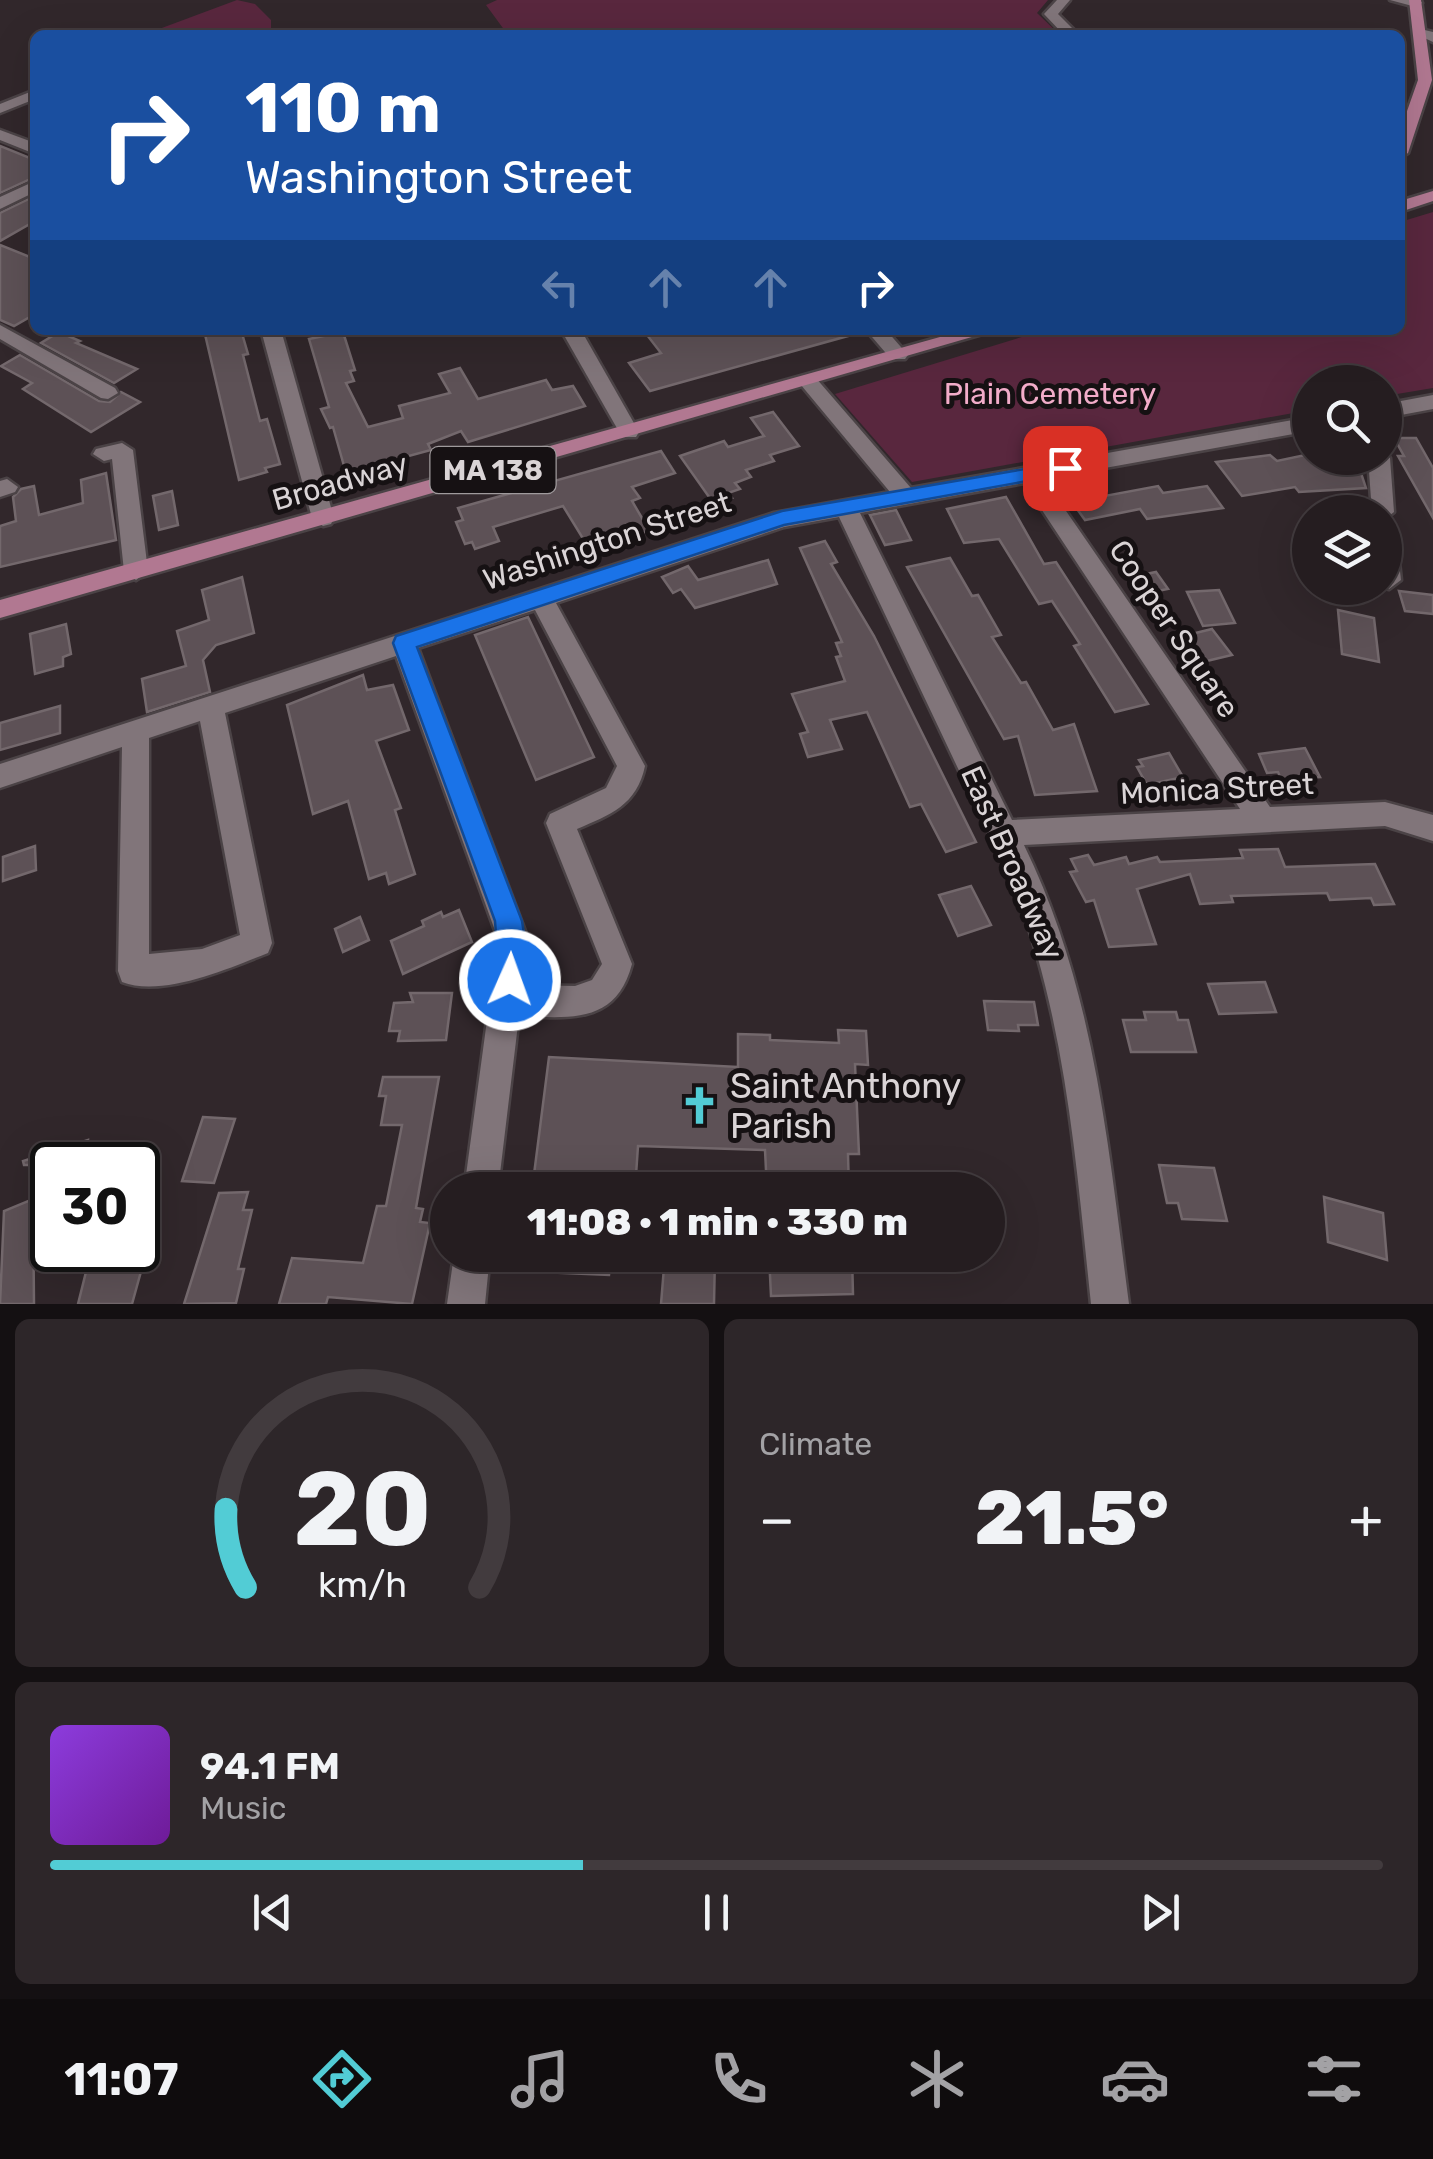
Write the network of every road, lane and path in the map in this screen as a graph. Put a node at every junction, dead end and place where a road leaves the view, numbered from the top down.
1 (1064, 0) edge
2 (1396, 0) edge
3 (1416, 2) edge
4 (1067, 30) edge
5 (1427, 34) edge
6 (30, 96) edge
7 (0, 109) edge
8 (0, 134) edge
9 (1405, 139) edge
10 (30, 147) edge
11 (30, 189) edge
12 (1433, 196) edge
13 (0, 204) edge
14 (1405, 205) edge
15 (30, 332) edge
16 (272, 335) edge
17 (574, 335) edge
18 (880, 335) edge
19 (968, 335) edge
20 (6, 341) edge
21 (898, 355) junction
22 (808, 381) junction
23 (108, 393) dead end
24 (1433, 402) edge
25 (1402, 408) edge
26 (1292, 427) edge
27 (629, 432) junction
28 (104, 454) dead end
29 (1030, 474) junction
30 (905, 495) junction
31 (845, 504) junction
32 (322, 518) junction
33 (136, 570) junction
34 (540, 596) junction
35 (0, 609) edge
36 (404, 643) junction
37 (211, 710) junction
38 (136, 734) junction
39 (0, 776) edge
40 (1263, 820) junction
41 (1433, 828) edge
42 (1002, 833) junction
43 (507, 1000) junction
44 (483, 1172) edge
45 (470, 1272) edge
46 (466, 1304) edge
47 (1110, 1304) edge

1 - 4 street
2 - 3 street
3 - 5 main road
5 - 9 main road
6 - 7 street
8 - 10 street
11 - 13 street
12 - 14 main road
15 - 20 street
16 - 32 street
17 - 27 street
18 - 21 street
19 - 21 main road, Broadway / MA 138
20 - 23 street
21 - 22 main road, Broadway / MA 138
22 - 27 main road, Broadway / MA 138
22 - 30 street
24 - 25 street
26 - 29 street, Washington Street
27 - 32 main road, Broadway / MA 138
28 - 33 street
29 - 30 street, Washington Street
29 - 40 street, Cooper Square
30 - 31 street, Washington Street
31 - 34 street, Washington Street
31 - 42 street, East Broadway
32 - 33 main road, Broadway / MA 138
33 - 35 main road, Broadway / MA 138
34 - 36 street, Washington Street
34 - 43 street
36 - 37 street, Washington Street
36 - 43 street
37 - 38 street, Washington Street
37 - 38 street
38 - 39 street, Washington Street
40 - 41 street, Monica Street
40 - 42 street, Monica Street
42 - 47 street, East Broadway
43 - 44 street
45 - 46 street

